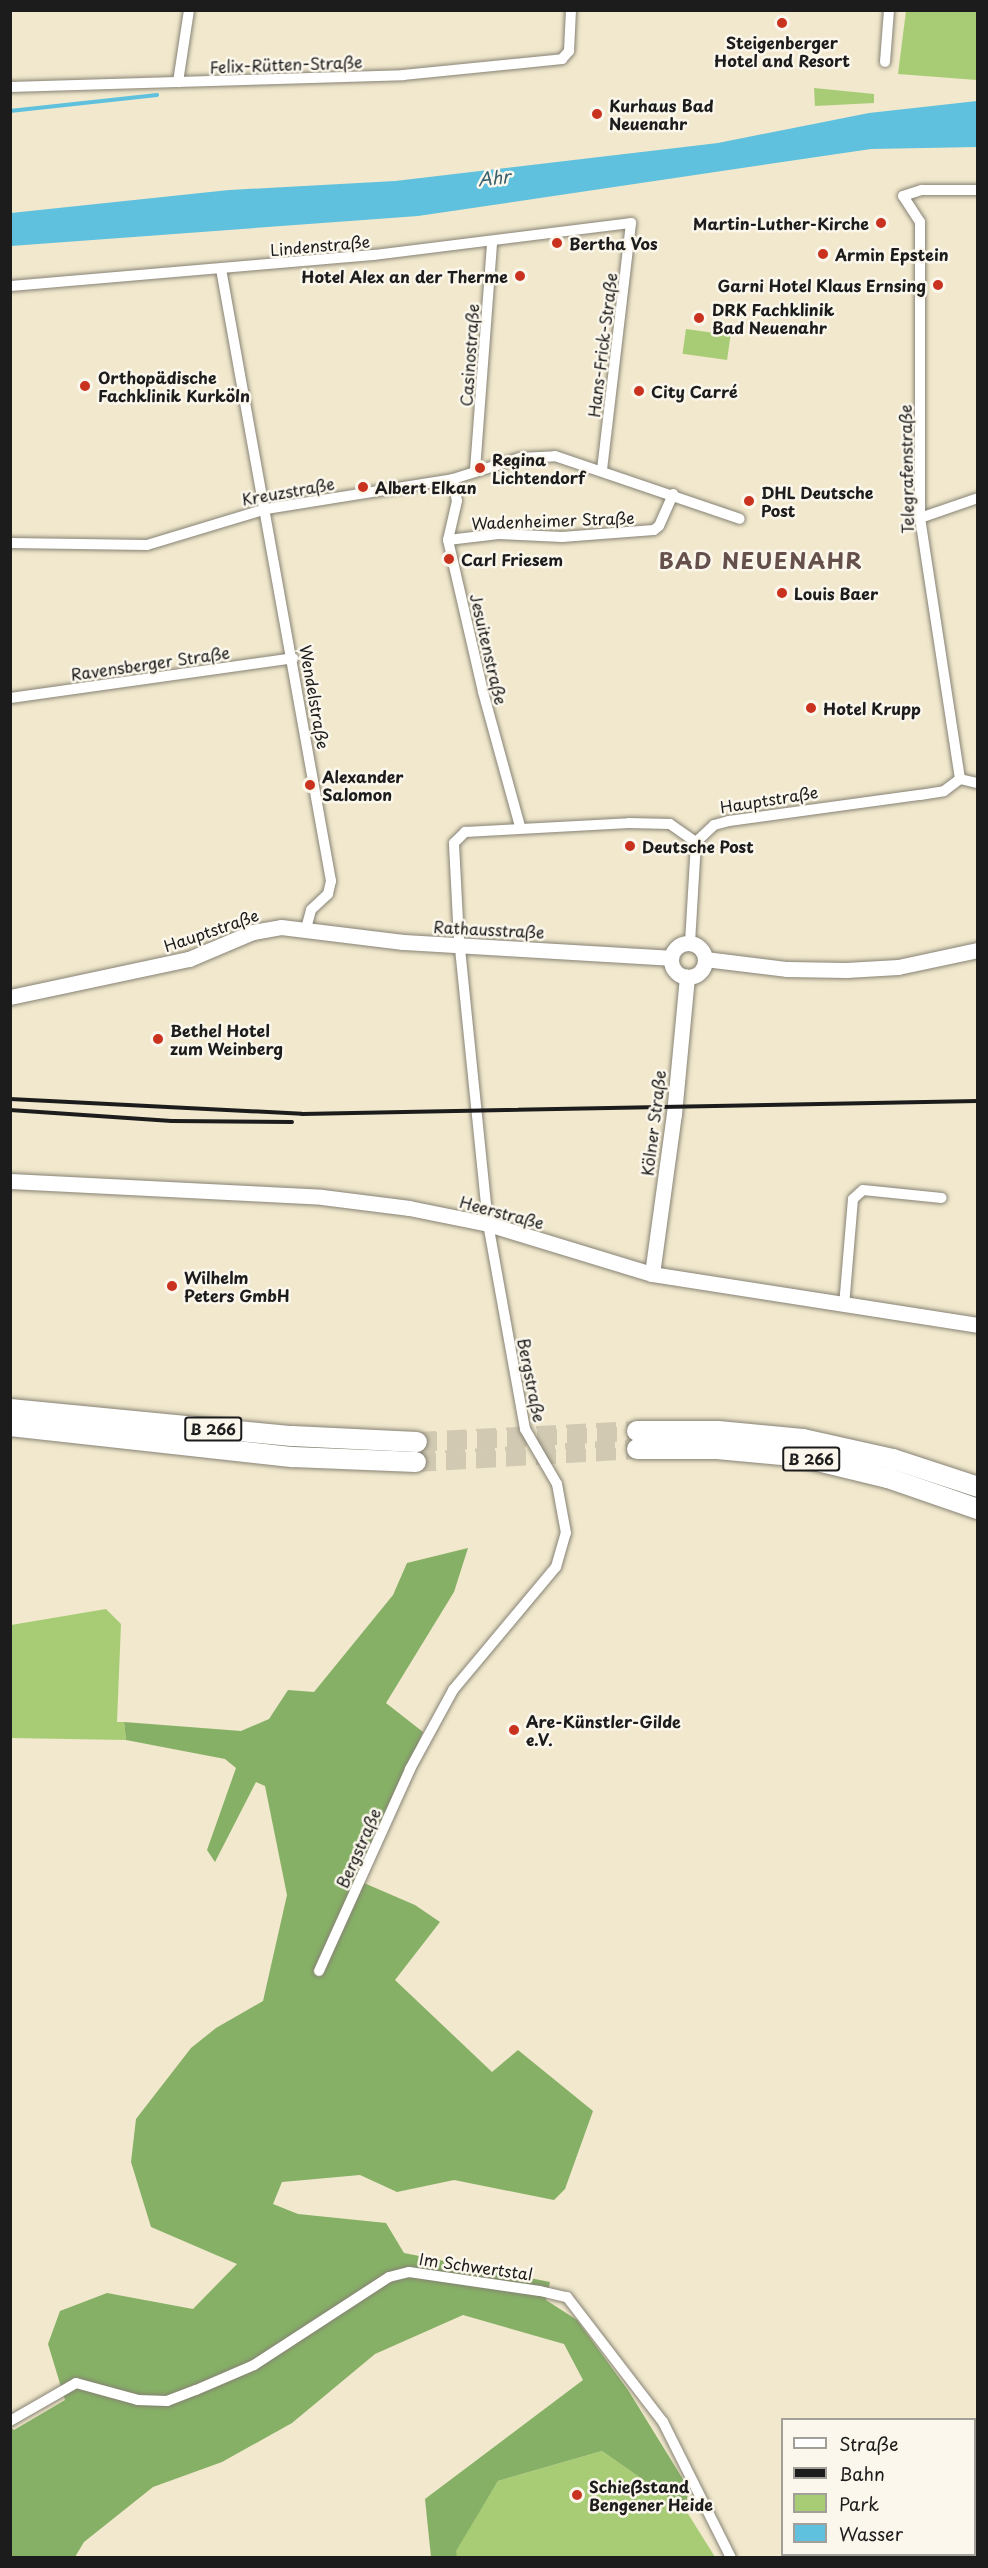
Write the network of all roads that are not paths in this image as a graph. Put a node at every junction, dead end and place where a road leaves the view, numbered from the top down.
1 (189, 10) edge
2 (571, 10) edge
3 (889, 10) edge
4 (885, 62) dead end
5 (178, 82) junction
6 (10, 87) edge
7 (978, 190) edge
8 (631, 223) joint
9 (492, 242) junction
10 (221, 269) junction
11 (10, 286) edge
12 (475, 470) junction
13 (602, 470) junction
14 (453, 479) junction
15 (673, 494) junction
16 (978, 498) edge
17 (266, 509) junction
18 (920, 518) junction
19 (740, 519) dead end
20 (448, 540) junction
21 (10, 543) edge
22 (293, 658) junction
23 (10, 698) edge
24 (960, 779) junction
25 (978, 783) edge
26 (520, 826) junction
27 (696, 842) junction
28 (306, 929) junction
29 (690, 943) junction
30 (460, 945) junction
31 (978, 950) edge
32 (671, 958) junction
33 (705, 959) junction
34 (687, 977) junction
35 (10, 997) edge
36 (10, 1181) edge
37 (942, 1198) dead end
38 (488, 1224) junction
39 (652, 1274) junction
40 (844, 1306) junction
41 (978, 1325) edge
42 (10, 1409) edge
43 (10, 1426) edge
44 (417, 1442) tunnel mouth
45 (416, 1462) tunnel mouth
46 (978, 1487) edge
47 (978, 1509) edge
48 (319, 1971) dead end
49 (10, 2421) edge
50 (731, 2558) edge

1 - 5 street
2 - 5 street, Felix-Rütten-Straße
3 - 4 street
5 - 6 street, Felix-Rütten-Straße
7 - 18 street, Telegrafenstraße
8 - 9 street, Lindenstraße
8 - 13 street, Hans-Frick-Straße
9 - 10 street, Lindenstraße
9 - 12 street, Casinostraße
10 - 11 street, Lindenstraße
10 - 17 street, Wendelstraße
12 - 13 street, Kreuzstraße
12 - 14 street, Kreuzstraße
13 - 15 street, Kreuzstraße
14 - 17 street, Kreuzstraße
14 - 20 street, Jesuitenstraße
15 - 19 street, Kreuzstraße
15 - 20 street, Wadenheimer Straße
16 - 18 street
17 - 21 street, Kreuzstraße
17 - 22 street, Wendelstraße
18 - 24 street, Telegrafenstraße
20 - 26 street, Jesuitenstraße
22 - 23 street, Ravensberger Straße
22 - 28 street, Wendelstraße
24 - 25 street
24 - 27 street, Hauptstraße
26 - 27 street
26 - 30 street, Bergstraße
27 - 29 street
28 - 30 street, Rathausstraße
28 - 35 street, Hauptstraße
29 - 32 street
29 - 33 street
30 - 32 street, Rathausstraße
30 - 38 street, Bergstraße
31 - 33 street
32 - 34 street
33 - 34 street
34 - 39 street, Kölner Straße
36 - 38 street, Heerstraße
37 - 40 street
38 - 39 street, Heerstraße
38 - 48 street, Bergstraße
39 - 40 street, Heerstraße
40 - 41 street, Heerstraße
42 - 44 highway, B 266
43 - 45 highway, B 266
46 - 47 highway, B 266
49 - 50 street, Im Schwertstal

